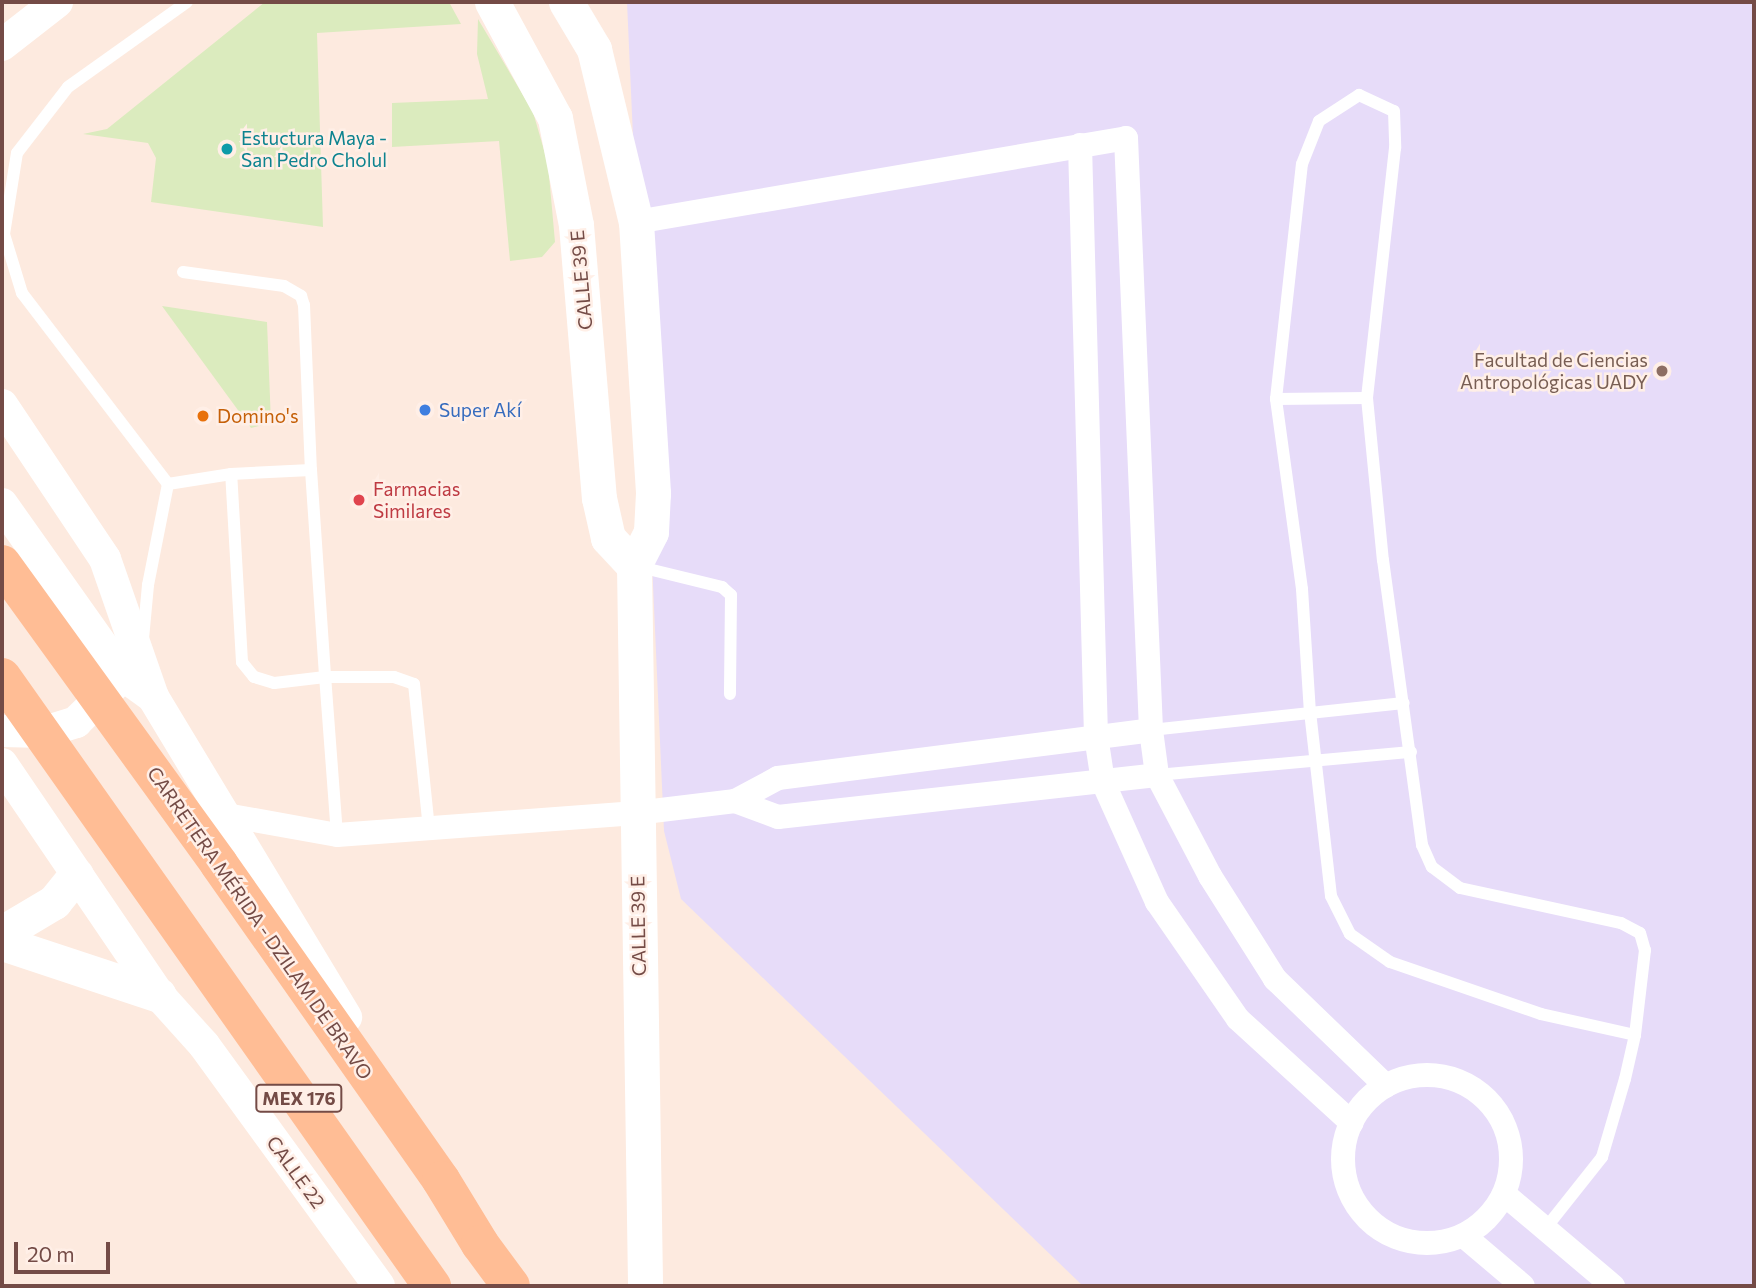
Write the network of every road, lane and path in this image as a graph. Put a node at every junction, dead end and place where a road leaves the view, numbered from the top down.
1 (57, 2) edge
2 (187, 2) edge
3 (492, 2) edge
4 (565, 2) edge
5 (2, 45) edge
6 (1080, 145) junction
7 (636, 222) junction
8 (183, 272) dead end
9 (1367, 398) junction
10 (1276, 399) junction
11 (2, 405) edge
12 (312, 470) junction
13 (231, 474) junction
14 (168, 484) junction
15 (2, 504) edge
16 (2, 564) edge
17 (634, 566) junction
18 (132, 668) junction
19 (2, 677) edge
20 (325, 677) junction
21 (730, 694) dead end
22 (1404, 703) junction
23 (1310, 713) junction
24 (1151, 730) junction
25 (2, 731) edge
26 (1096, 736) junction
27 (1411, 752) junction
28 (1317, 760) junction
29 (2, 764) edge
30 (1157, 775) junction
31 (1103, 782) junction
32 (735, 801) junction
33 (636, 813) junction
34 (226, 815) junction
35 (429, 830) junction
36 (337, 835) junction
37 (76, 875) junction
38 (2, 933) edge
39 (2, 943) edge
40 (159, 995) junction
41 (1635, 1035) junction
42 (1386, 1086) junction
43 (1352, 1123) junction
44 (441, 1180) junction
45 (1504, 1194) junction
46 (1545, 1229) junction
47 (1464, 1236) junction
48 (379, 1286) edge
49 (432, 1286) edge
50 (511, 1286) edge
51 (645, 1286) edge
52 (1523, 1286) edge
53 (1613, 1286) edge

1 - 5 street
2 - 14 lane
3 - 17 main road, CALLE 39 E
4 - 7 main road, CALLE 39 E
6 - 7 street
6 - 24 street
6 - 26 street
7 - 17 main road, CALLE 39 E
8 - 12 lane
9 - 10 lane
9 - 10 lane
9 - 22 lane
10 - 23 lane
11 - 18 street
12 - 13 lane
12 - 20 lane
13 - 14 lane
13 - 20 lane
14 - 18 lane
15 - 18 street
16 - 44 main road, CARRETERA MÉRIDA - DZILAM DE BRAVO / MEX 176
17 - 21 lane
17 - 33 main road, CALLE 39 E
18 - 25 street
18 - 34 street
19 - 49 main road, MEX 176
20 - 35 lane
20 - 36 lane
22 - 23 lane
22 - 27 lane
23 - 24 lane
23 - 28 lane
24 - 26 street
24 - 30 street
26 - 31 street
26 - 32 street
27 - 28 lane
27 - 41 lane
28 - 30 lane
28 - 41 lane
29 - 37 street, CALLE 22
30 - 31 street
30 - 42 street
31 - 32 street
31 - 43 street
32 - 33 street
33 - 35 street
33 - 51 main road, CALLE 39 E
34 - 36 street
34 - 44 street
35 - 36 street
37 - 38 main road
37 - 40 street, CALLE 22
39 - 40 main road, CALLE 22
40 - 48 street, CALLE 22
41 - 46 lane
42 - 43 street
42 - 45 street
43 - 47 street
44 - 50 main road, CARRETERA MÉRIDA - DZILAM DE BRAVO / MEX 176
45 - 46 street
45 - 47 street
46 - 53 street
47 - 52 street

